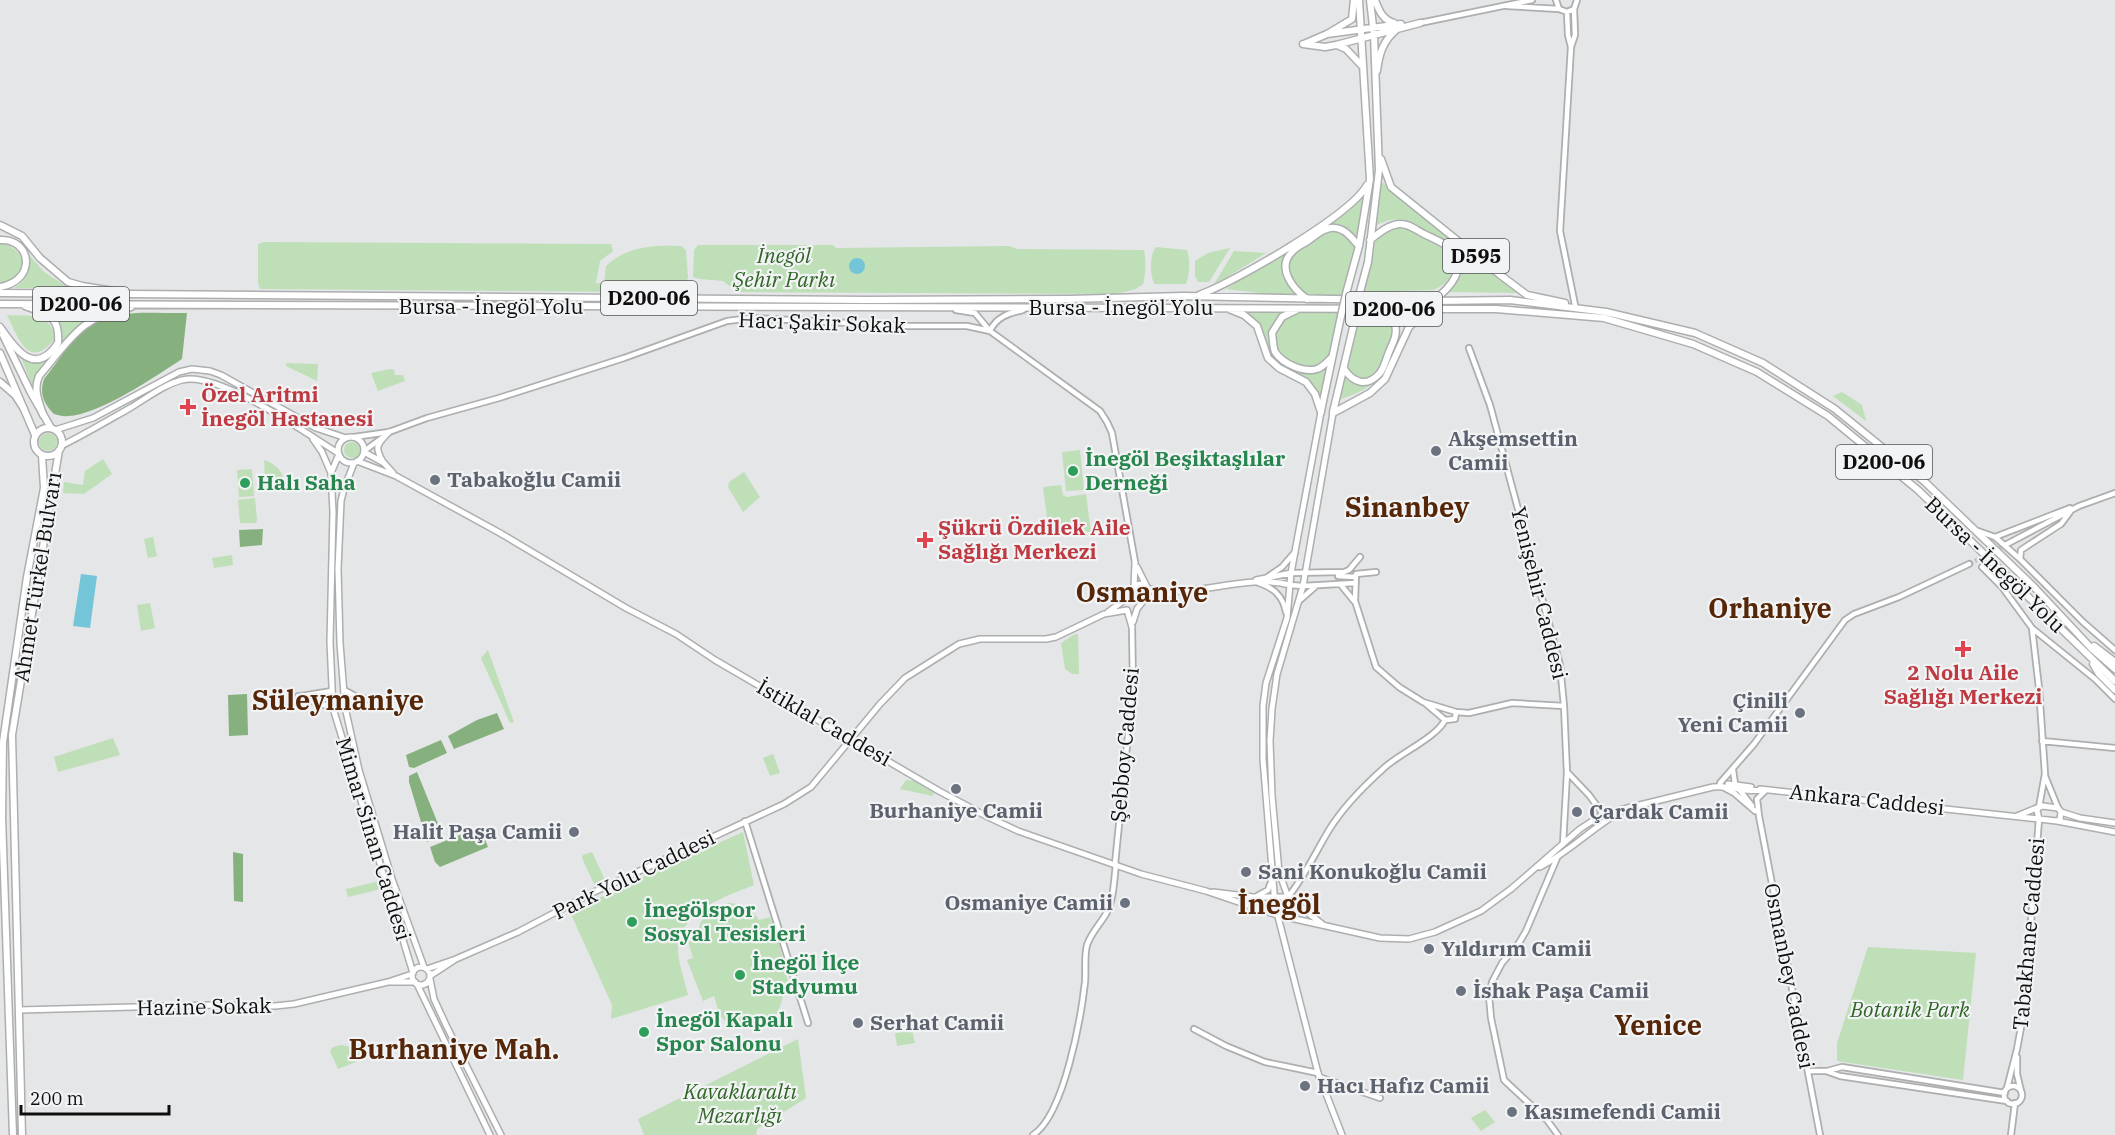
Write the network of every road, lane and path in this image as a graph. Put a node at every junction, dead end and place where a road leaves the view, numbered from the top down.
1 (1354, 0) edge
2 (1359, 0) edge
3 (1370, 0) edge
4 (1375, 0) edge
5 (1531, 0) edge
6 (1556, 0) edge
7 (1577, 0) edge
8 (1498, 6) junction
9 (1559, 9) junction
10 (1574, 9) junction
11 (1567, 12) junction
12 (1420, 22) joint
13 (1398, 25) junction
14 (1374, 27) junction
15 (1361, 29) junction
16 (1327, 34) junction
17 (1374, 35) junction
18 (1362, 39) junction
19 (1336, 45) junction
20 (1571, 47) junction
21 (1364, 68) junction
22 (1376, 89) junction
23 (1379, 153) junction
24 (1370, 179) junction
25 (0, 225) edge
26 (0, 240) edge
27 (1370, 240) junction
28 (1359, 246) junction
29 (1, 291) edge
30 (147, 294) junction
31 (1195, 297) junction
32 (1308, 299) junction
33 (1433, 301) junction
34 (161, 303) junction
35 (0, 304) edge
36 (19, 304) junction
37 (1575, 305) junction
38 (950, 308) junction
39 (1028, 308) junction
40 (1226, 308) junction
41 (1301, 308) junction
42 (1375, 309) junction
43 (1436, 309) junction
44 (1606, 312) junction
45 (0, 328) edge
46 (990, 331) junction
47 (1469, 348) dead end
48 (0, 353) edge
49 (1332, 357) junction
50 (1344, 369) junction
51 (0, 382) edge
52 (24, 409) junction
53 (1321, 412) junction
54 (1333, 413) junction
55 (43, 415) junction
56 (53, 429) junction
57 (303, 430) junction
58 (389, 432) junction
59 (35, 435) junction
60 (354, 437) junction
61 (346, 438) junction
62 (60, 448) junction
63 (364, 451) junction
64 (339, 454) junction
65 (42, 456) junction
66 (356, 462) junction
67 (384, 463) junction
68 (332, 473) junction
69 (396, 476) junction
70 (2115, 493) edge
71 (2079, 506) junction
72 (2071, 510) junction
73 (1973, 529) junction
74 (1995, 537) junction
75 (2007, 544) tunnel mouth
76 (1295, 552) junction
77 (1360, 557) dead end
78 (2020, 559) junction
79 (1307, 560) junction
80 (1135, 562) junction
81 (1968, 564) tunnel mouth
82 (1982, 567) dead end
83 (1376, 572) dead end
84 (1291, 573) junction
85 (1305, 573) junction
86 (1320, 574) junction
87 (1265, 578) junction
88 (1356, 580) junction
89 (1257, 582) junction
90 (1234, 584) junction
91 (1290, 585) junction
92 (1341, 585) junction
93 (1303, 586) junction
94 (1317, 586) junction
95 (1148, 587) junction
96 (1133, 590) junction
97 (1182, 591) junction
98 (1126, 599) junction
99 (1145, 600) junction
100 (1298, 602) junction
101 (1357, 607) junction
102 (1137, 609) junction
103 (1126, 610) junction
104 (1104, 614) junction
105 (1287, 618) junction
106 (1132, 627) junction
107 (2032, 628) junction
108 (2075, 631) junction
109 (2115, 650) edge
110 (2088, 656) junction
111 (2115, 662) edge
112 (2115, 669) edge
113 (2115, 681) edge
114 (344, 690) junction
115 (2115, 690) edge
116 (332, 691) junction
117 (2115, 699) edge
118 (1423, 702) junction
119 (1564, 706) junction
120 (345, 707) junction
121 (333, 708) junction
122 (1448, 710) junction
123 (1456, 712) junction
124 (1443, 719) junction
125 (851, 739) junction
126 (2042, 741) junction
127 (2115, 748) edge
128 (1733, 770) junction
129 (1567, 773) junction
130 (2044, 774) junction
131 (1720, 785) junction
132 (1735, 788) junction
133 (1765, 790) junction
134 (1627, 807) junction
135 (2039, 807) junction
136 (2060, 810) junction
137 (1603, 814) junction
138 (1759, 816) junction
139 (2016, 816) junction
140 (2039, 819) junction
141 (745, 821) junction
142 (2057, 821) junction
143 (2115, 823) edge
144 (2115, 832) edge
145 (1563, 844) junction
146 (1557, 858) junction
147 (1116, 864) junction
148 (1530, 872) junction
149 (1276, 873) junction
150 (1206, 891) junction
151 (1253, 897) junction
152 (1273, 897) junction
153 (1288, 897) junction
154 (1277, 915) junction
155 (1290, 917) junction
156 (1324, 925) junction
157 (456, 959) junction
158 (425, 968) junction
159 (412, 974) junction
160 (430, 978) junction
161 (387, 982) junction
162 (416, 983) junction
163 (19, 1010) junction
164 (808, 1023) dead end
165 (1194, 1029) dead end
166 (2018, 1049) junction
167 (1808, 1071) junction
168 (1826, 1071) junction
169 (1318, 1075) junction
170 (1912, 1079) junction
171 (1911, 1086) junction
172 (2006, 1091) junction
173 (2021, 1092) junction
174 (1380, 1098) dead end
175 (2007, 1101) junction
176 (2015, 1103) junction
177 (13, 1135) edge
178 (22, 1135) edge
179 (490, 1135) edge
180 (501, 1135) edge
181 (1033, 1135) edge
182 (1342, 1135) edge
183 (1558, 1135) edge
184 (1820, 1135) edge
185 (2011, 1135) edge

1 - 16 main road
2 - 15 main road
3 - 14 main road, D595
4 - 13 main road
5 - 8 street
6 - 9 street
7 - 10 street
8 - 9 street
8 - 12 street
9 - 11 street
10 - 11 street
10 - 20 street
11 - 20 street
12 - 13 main road
13 - 14 main road
13 - 17 main road
13 - 22 main road
14 - 15 main road
14 - 17 main road, D595
15 - 16 main road
15 - 18 main road
16 - 19 main road
17 - 18 main road
17 - 22 main road, D595
18 - 19 main road
18 - 21 main road
19 - 21 main road
20 - 37 street
21 - 24 main road
22 - 23 main road, D595
23 - 27 main road
23 - 37 main road, D595
24 - 28 main road
24 - 31 main road
25 - 30 main road
26 - 29 main road
27 - 33 main road
27 - 50 main road, bridge
28 - 32 main road
28 - 49 main road, bridge
29 - 30 main road, Bursa - İnegöl Yolu / D200-06
30 - 31 main road, Bursa - İnegöl Yolu / D200-06
31 - 32 main road, Bursa - İnegöl Yolu / D200-06
32 - 33 main road, Bursa - İnegöl Yolu / D200-06
33 - 44 main road, Bursa - İnegöl Yolu / D200-06
34 - 36 main road, Bursa - İnegöl Yolu / D200-06
34 - 38 main road, Bursa - İnegöl Yolu / D200-06
34 - 55 main road
35 - 36 main road, Bursa - İnegöl Yolu / D200-06
36 - 45 main road
37 - 44 main road, D595
38 - 39 main road, Bursa - İnegöl Yolu / D200-06
38 - 46 street
39 - 40 main road, Bursa - İnegöl Yolu / D200-06
39 - 46 street
40 - 41 main road, Bursa - İnegöl Yolu / D200-06
40 - 53 main road
41 - 42 main road, Bursa - İnegöl Yolu / D200-06
41 - 49 main road
42 - 43 main road, Bursa - İnegöl Yolu / D200-06
42 - 50 main road
43 - 54 main road
43 - 110 main road, Bursa - İnegöl Yolu / D200-06
44 - 73 main road, Bursa - İnegöl Yolu / D200-06
45 - 55 main road
46 - 58 street, Hacı Şakir Sokak
46 - 80 street
47 - 119 street, Yenişehir Caddesi
48 - 52 main road
49 - 53 main road
50 - 54 main road
51 - 52 main road
52 - 59 main road
53 - 76 main road
54 - 79 main road
55 - 56 main road
56 - 59 main road
56 - 61 main road
56 - 62 main road
57 - 62 main road
57 - 64 main road
57 - 68 main road
58 - 60 street
58 - 63 street
58 - 67 main road
59 - 65 main road
60 - 61 main road
60 - 63 main road
61 - 64 main road
62 - 65 main road
62 - 163 main road, Ahmet Türkel Bulvarı
63 - 66 main road
63 - 67 main road, İstiklal Caddesi
64 - 66 main road
64 - 68 main road, Mimar Sinan Caddesi
65 - 177 main road, Ahmet Türkel Bulvarı
66 - 69 main road, İstiklal Caddesi
66 - 114 main road, Mimar Sinan Caddesi
67 - 69 main road, İstiklal Caddesi
68 - 116 main road, Mimar Sinan Caddesi
69 - 125 main road, İstiklal Caddesi
70 - 71 street
71 - 72 street
71 - 74 street
72 - 75 street
72 - 78 street
73 - 74 street
73 - 108 main road, Bursa - İnegöl Yolu / D200-06
74 - 78 street
76 - 84 main road
76 - 87 street
77 - 86 street
78 - 109 street
79 - 85 main road
79 - 86 street
80 - 95 main road
80 - 96 main road
81 - 128 street
82 - 107 street
83 - 88 street
84 - 85 street
84 - 87 main road
84 - 91 main road
85 - 86 street
85 - 93 main road
86 - 88 street
87 - 90 main road
88 - 92 street
88 - 101 street
89 - 90 main road
89 - 91 main road
89 - 105 street
90 - 97 main road
91 - 93 street
91 - 105 main road
92 - 94 street
92 - 101 street
93 - 94 street
93 - 100 main road
94 - 100 street
95 - 96 main road
95 - 97 main road
95 - 99 main road
96 - 98 main road
96 - 99 main road
97 - 99 main road
98 - 103 main road
98 - 104 main road
99 - 102 main road
100 - 149 main road
101 - 118 street
102 - 103 main road
102 - 106 main road
103 - 104 main road
103 - 106 main road
104 - 125 main road, Park Yolu Caddesi
105 - 149 main road
106 - 147 street, Şebboy Caddesi
107 - 117 street
107 - 126 street
108 - 111 main road
108 - 112 main road, Bursa - İnegöl Yolu / D200-06
110 - 113 main road, Bursa - İnegöl Yolu / D200-06
110 - 115 main road
114 - 116 main road
114 - 120 main road, Mimar Sinan Caddesi
114 - 120 street
116 - 121 main road, Mimar Sinan Caddesi
116 - 121 street
118 - 122 street
118 - 124 street
119 - 123 street
119 - 129 street, Yenişehir Caddesi
120 - 121 main road
120 - 158 main road, Mimar Sinan Caddesi
121 - 159 main road, Mimar Sinan Caddesi
122 - 123 street
122 - 124 street
123 - 124 street
124 - 153 street
125 - 141 main road, Park Yolu Caddesi
125 - 147 main road, İstiklal Caddesi
126 - 127 street
126 - 130 street
128 - 131 street
128 - 132 street
129 - 137 street
129 - 145 street, Yenişehir Caddesi
130 - 135 street
130 - 136 street
131 - 132 main road, Ankara Caddesi
131 - 134 main road
132 - 133 main road, Ankara Caddesi
132 - 138 street
133 - 138 street
133 - 139 main road, Ankara Caddesi
134 - 137 main road
134 - 146 main road
135 - 136 main road
135 - 139 main road
135 - 140 main road
136 - 142 main road
136 - 143 main road
137 - 145 main road
138 - 167 street, Osmanbey Caddesi
139 - 140 main road, Ankara Caddesi
140 - 142 main road, Ankara Caddesi
140 - 166 street, Tabakhane Caddesi
141 - 157 main road, Park Yolu Caddesi
141 - 164 street
142 - 144 main road
145 - 148 main road
146 - 148 main road
146 - 183 street
147 - 150 main road, İstiklal Caddesi
147 - 181 street, Şebboy Caddesi
148 - 156 main road, İstiklal Caddesi
149 - 151 street
149 - 152 main road
149 - 153 main road
150 - 151 main road
150 - 154 main road, İstiklal Caddesi
151 - 152 main road
152 - 153 main road
152 - 154 main road
153 - 155 main road
153 - 156 main road
154 - 155 main road, İstiklal Caddesi
154 - 169 main road
155 - 156 main road, İstiklal Caddesi
157 - 158 main road
157 - 160 main road
158 - 159 main road
158 - 160 main road
159 - 161 main road
159 - 162 main road
160 - 162 main road
160 - 180 main road
161 - 162 main road
161 - 163 main road, Hazine Sokak
162 - 179 main road
163 - 178 main road, Ahmet Türkel Bulvarı
165 - 169 street
166 - 172 street
166 - 173 street
167 - 168 street
167 - 184 street, Osmanbey Caddesi
168 - 170 street
168 - 171 street
169 - 174 street
169 - 182 main road
170 - 171 street
170 - 172 street
171 - 175 street
172 - 173 street
172 - 175 street
173 - 176 street
175 - 176 street
176 - 185 street

